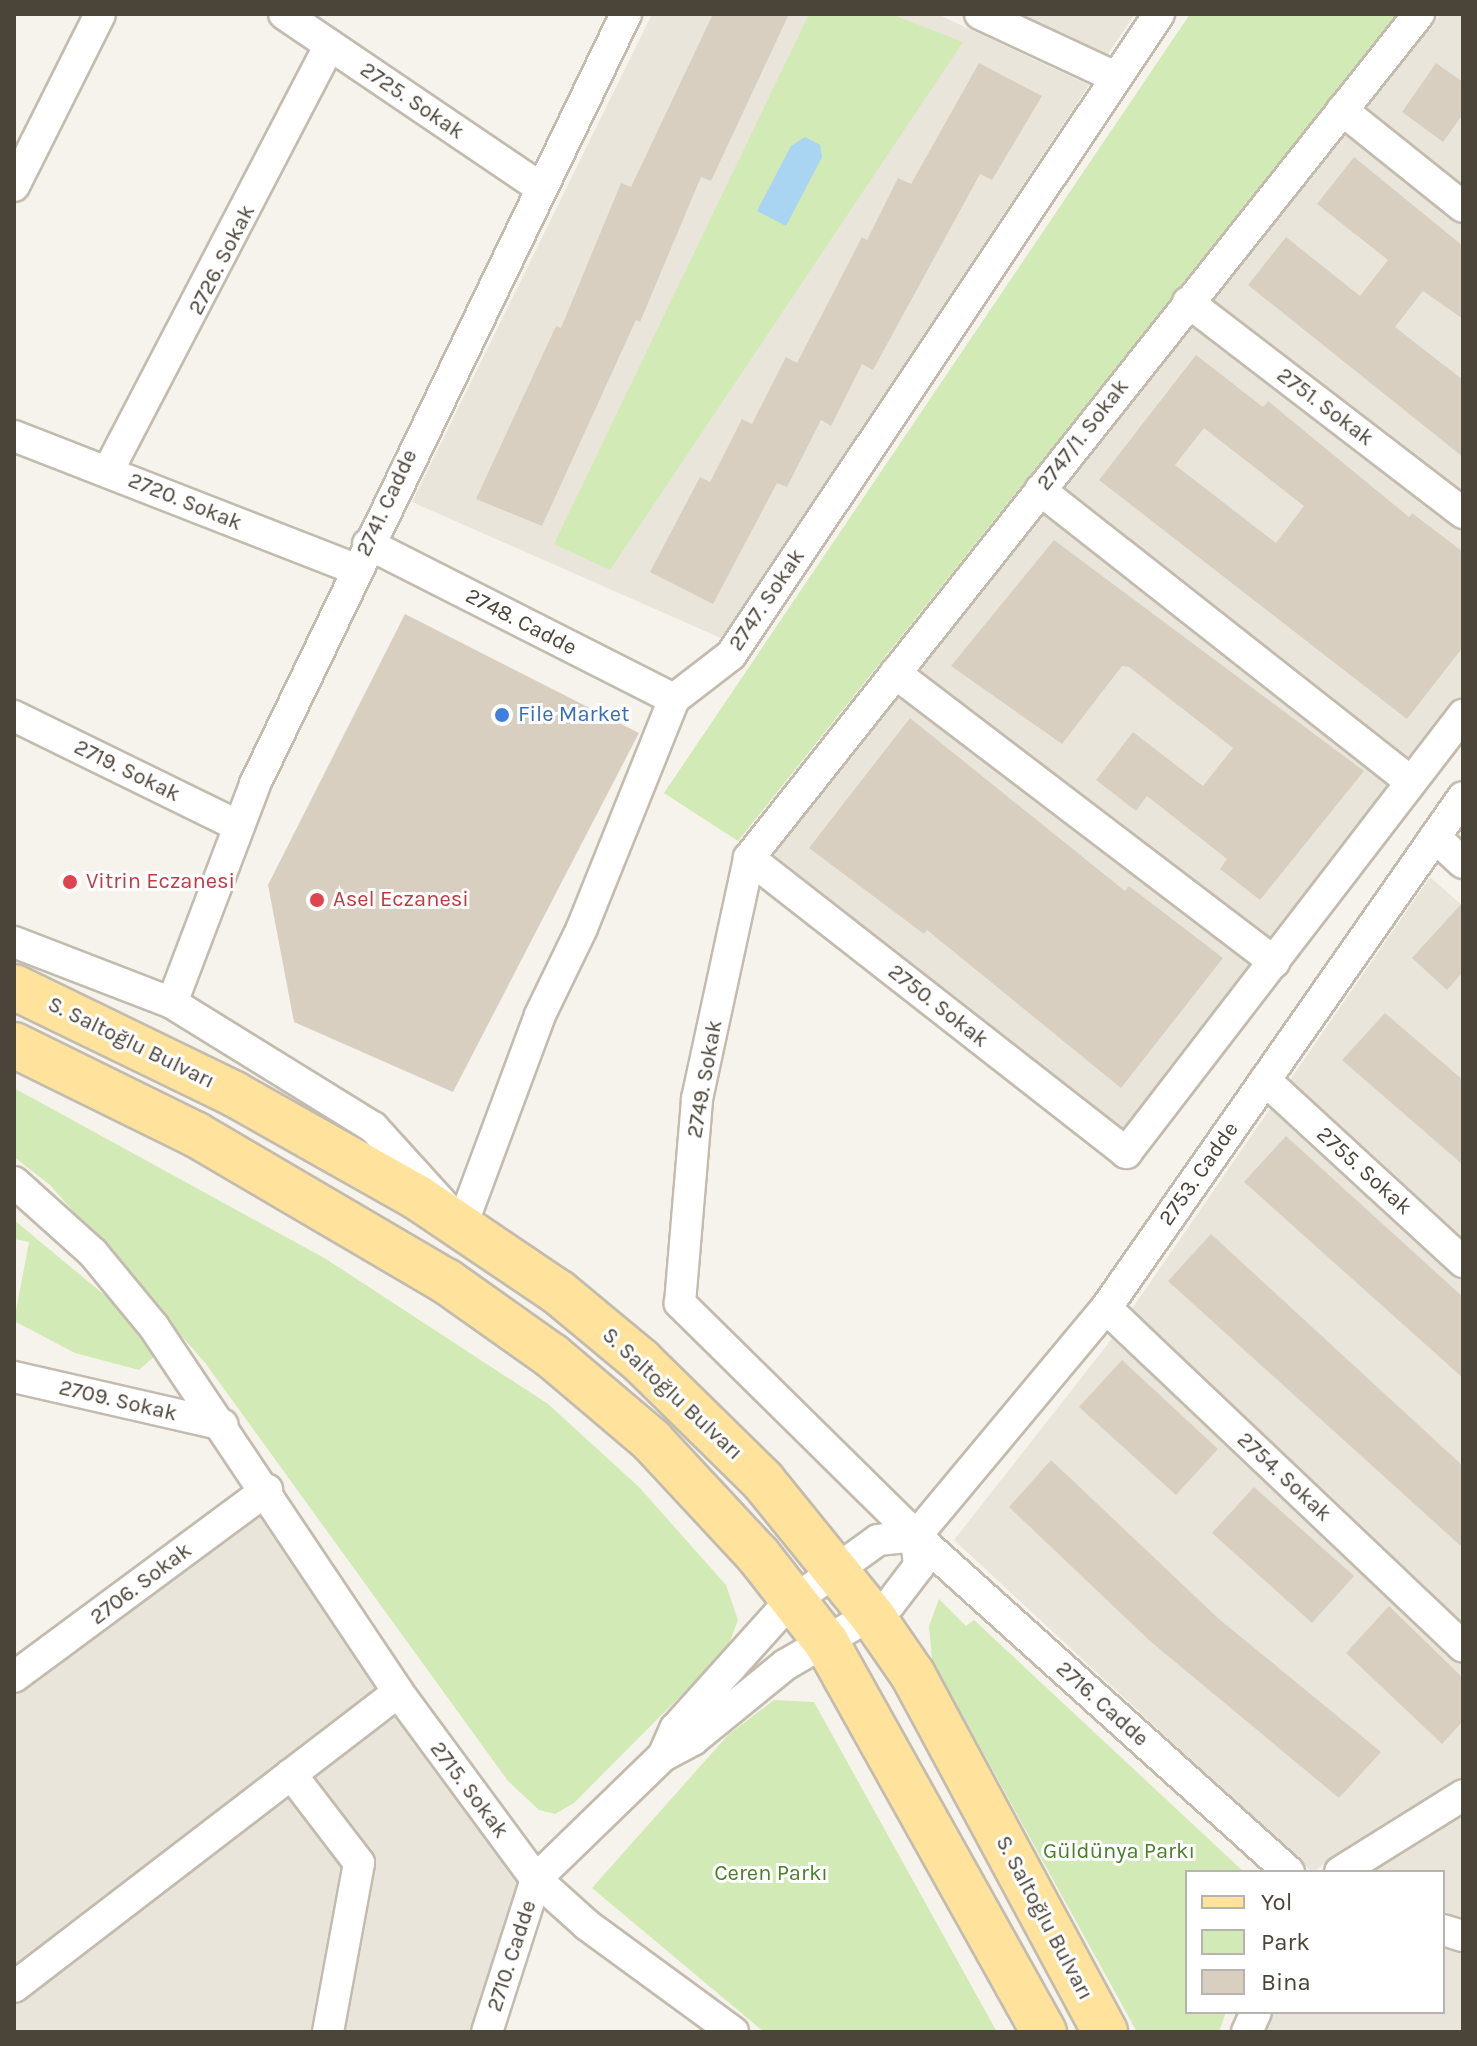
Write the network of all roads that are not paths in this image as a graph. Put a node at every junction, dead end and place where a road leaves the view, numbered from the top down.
1 (100, 14) edge
2 (284, 14) edge
3 (626, 14) edge
4 (980, 14) edge
5 (1159, 14) edge
6 (1419, 14) edge
7 (330, 45) junction
8 (1113, 76) junction
9 (1342, 110) junction
10 (14, 186) edge
11 (540, 187) junction
12 (1463, 207) edge
13 (1188, 302) junction
14 (14, 436) edge
15 (108, 471) junction
16 (1040, 490) junction
17 (1463, 513) edge
18 (362, 556) junction
19 (895, 673) junction
20 (674, 699) junction
21 (1463, 715) edge
22 (14, 716) edge
23 (1411, 782) junction
24 (1463, 797) edge
25 (239, 826) junction
26 (1435, 837) junction
27 (749, 858) junction
28 (1463, 863) edge
29 (14, 942) edge
30 (1275, 962) junction
31 (14, 987) edge
32 (172, 1003) junction
33 (14, 1045) edge
34 (1265, 1080) junction
35 (14, 1182) edge
36 (462, 1225) junction
37 (1463, 1262) edge
38 (680, 1303) joint
39 (1106, 1308) junction
40 (14, 1377) edge
41 (223, 1425) junction
42 (267, 1490) junction
43 (916, 1536) junction
44 (839, 1570) junction
45 (795, 1599) junction
46 (873, 1617) junction
47 (826, 1642) junction
48 (1463, 1647) edge
49 (14, 1677) edge
50 (398, 1692) junction
51 (663, 1756) junction
52 (291, 1774) junction
53 (1463, 1795) edge
54 (1287, 1870) edge
55 (1343, 1870) edge
56 (536, 1879) junction
57 (14, 1987) edge
58 (328, 2032) edge
59 (487, 2032) edge
60 (733, 2032) edge
61 (1044, 2032) edge
62 (1105, 2032) edge

1 - 10 street
2 - 7 street, 2725. Sokak
3 - 11 street, 2741. Cadde
4 - 8 street
5 - 8 street, 2747. Sokak
6 - 9 street, 2747/1. Sokak
7 - 11 street, 2725. Sokak
7 - 15 street, 2726. Sokak
8 - 20 street, 2747. Sokak
9 - 12 street
9 - 13 street, 2747/1. Sokak
11 - 18 street, 2741. Cadde
13 - 16 street, 2747/1. Sokak
13 - 17 street, 2751. Sokak
14 - 15 street, 2720. Sokak
15 - 18 street, 2720. Sokak
16 - 19 street, 2747/1. Sokak
16 - 23 street
18 - 20 street, 2748. Cadde
18 - 25 street, 2741. Cadde
19 - 27 street, 2747/1. Sokak
19 - 30 street
20 - 36 street
21 - 23 street
22 - 25 street, 2719. Sokak
23 - 30 street
24 - 26 street, 2753. Cadde
25 - 32 street, 2741. Cadde
26 - 28 street
26 - 34 street, 2753. Cadde
27 - 30 street, 2750. Sokak
27 - 38 street, 2749. Sokak
29 - 32 street
31 - 36 main road, S. Saltoğlu Bulvarı
32 - 36 street
33 - 45 main road
34 - 37 street, 2755. Sokak
34 - 39 street, 2753. Cadde
35 - 41 street, 2715. Sokak
36 - 44 main road, S. Saltoğlu Bulvarı
38 - 43 street, 2716. Cadde
39 - 43 street, 2753. Cadde
39 - 48 street, 2754. Sokak
40 - 41 street, 2709. Sokak
41 - 42 street, 2715. Sokak
42 - 49 street, 2706. Sokak
42 - 50 street, 2715. Sokak
43 - 44 street
43 - 46 street
43 - 54 street, 2716. Cadde
44 - 45 street
44 - 46 main road, S. Saltoğlu Bulvarı
45 - 47 main road
45 - 51 street
46 - 47 street
46 - 62 main road, S. Saltoğlu Bulvarı
47 - 51 street
47 - 61 main road
50 - 52 street
50 - 56 street, 2715. Sokak
51 - 56 street
52 - 57 street
52 - 58 street
53 - 55 street
56 - 59 street, 2710. Cadde
56 - 60 street, 2715. Sokak

